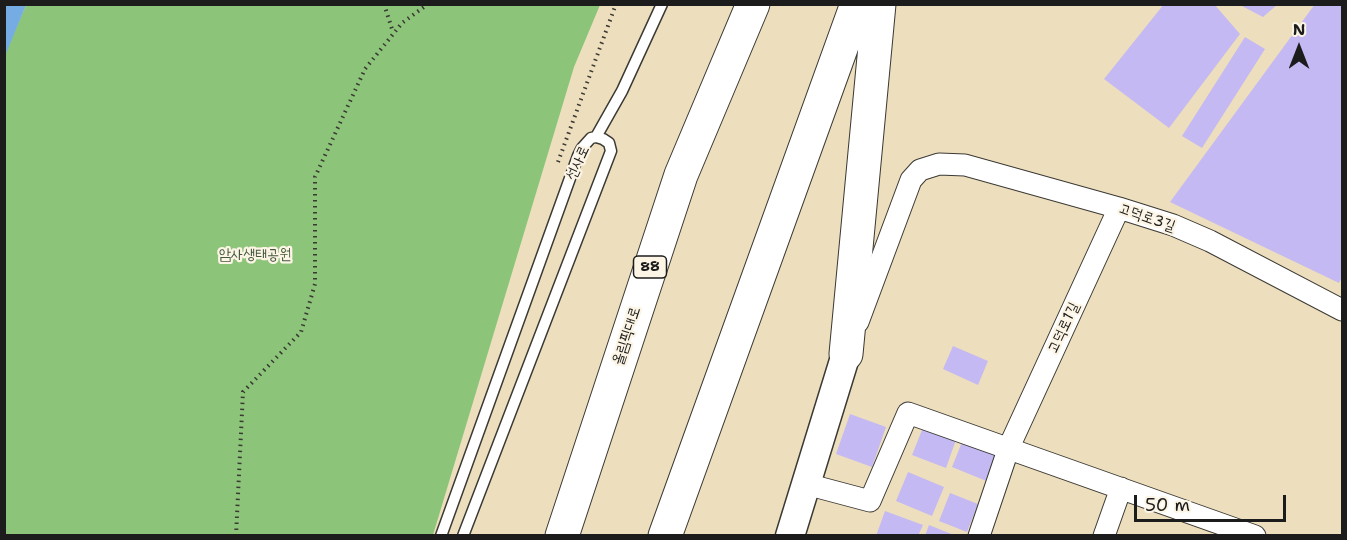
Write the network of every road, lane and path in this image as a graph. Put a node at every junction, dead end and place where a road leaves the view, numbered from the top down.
1 (384, 4) edge
2 (428, 4) edge
3 (662, 4) edge
4 (753, 4) edge
5 (857, 4) edge
6 (879, 4) edge
7 (393, 33) junction
8 (596, 137) junction
9 (1119, 208) junction
10 (1342, 310) edge
11 (846, 354) junction
12 (1009, 447) junction
13 (806, 484) junction
14 (1120, 488) junction
15 (236, 536) edge
16 (441, 536) edge
17 (464, 536) edge
18 (562, 536) edge
19 (665, 536) edge
20 (790, 536) edge
21 (979, 536) edge
22 (1104, 536) edge
23 (1255, 536) edge

1 - 7 path
2 - 7 path
3 - 8 lane
4 - 18 highway, 올림픽대로 / 88
5 - 19 highway
6 - 11 highway
7 - 15 path
8 - 16 lane, 선사로
8 - 17 lane, 선사로
9 - 10 street, 고덕로3길
9 - 11 street, 고덕로3길
9 - 12 street, 고덕로1길
11 - 13 main road
12 - 13 street
12 - 14 street
12 - 21 street, 고덕로1길
13 - 20 main road
14 - 22 street
14 - 23 street

